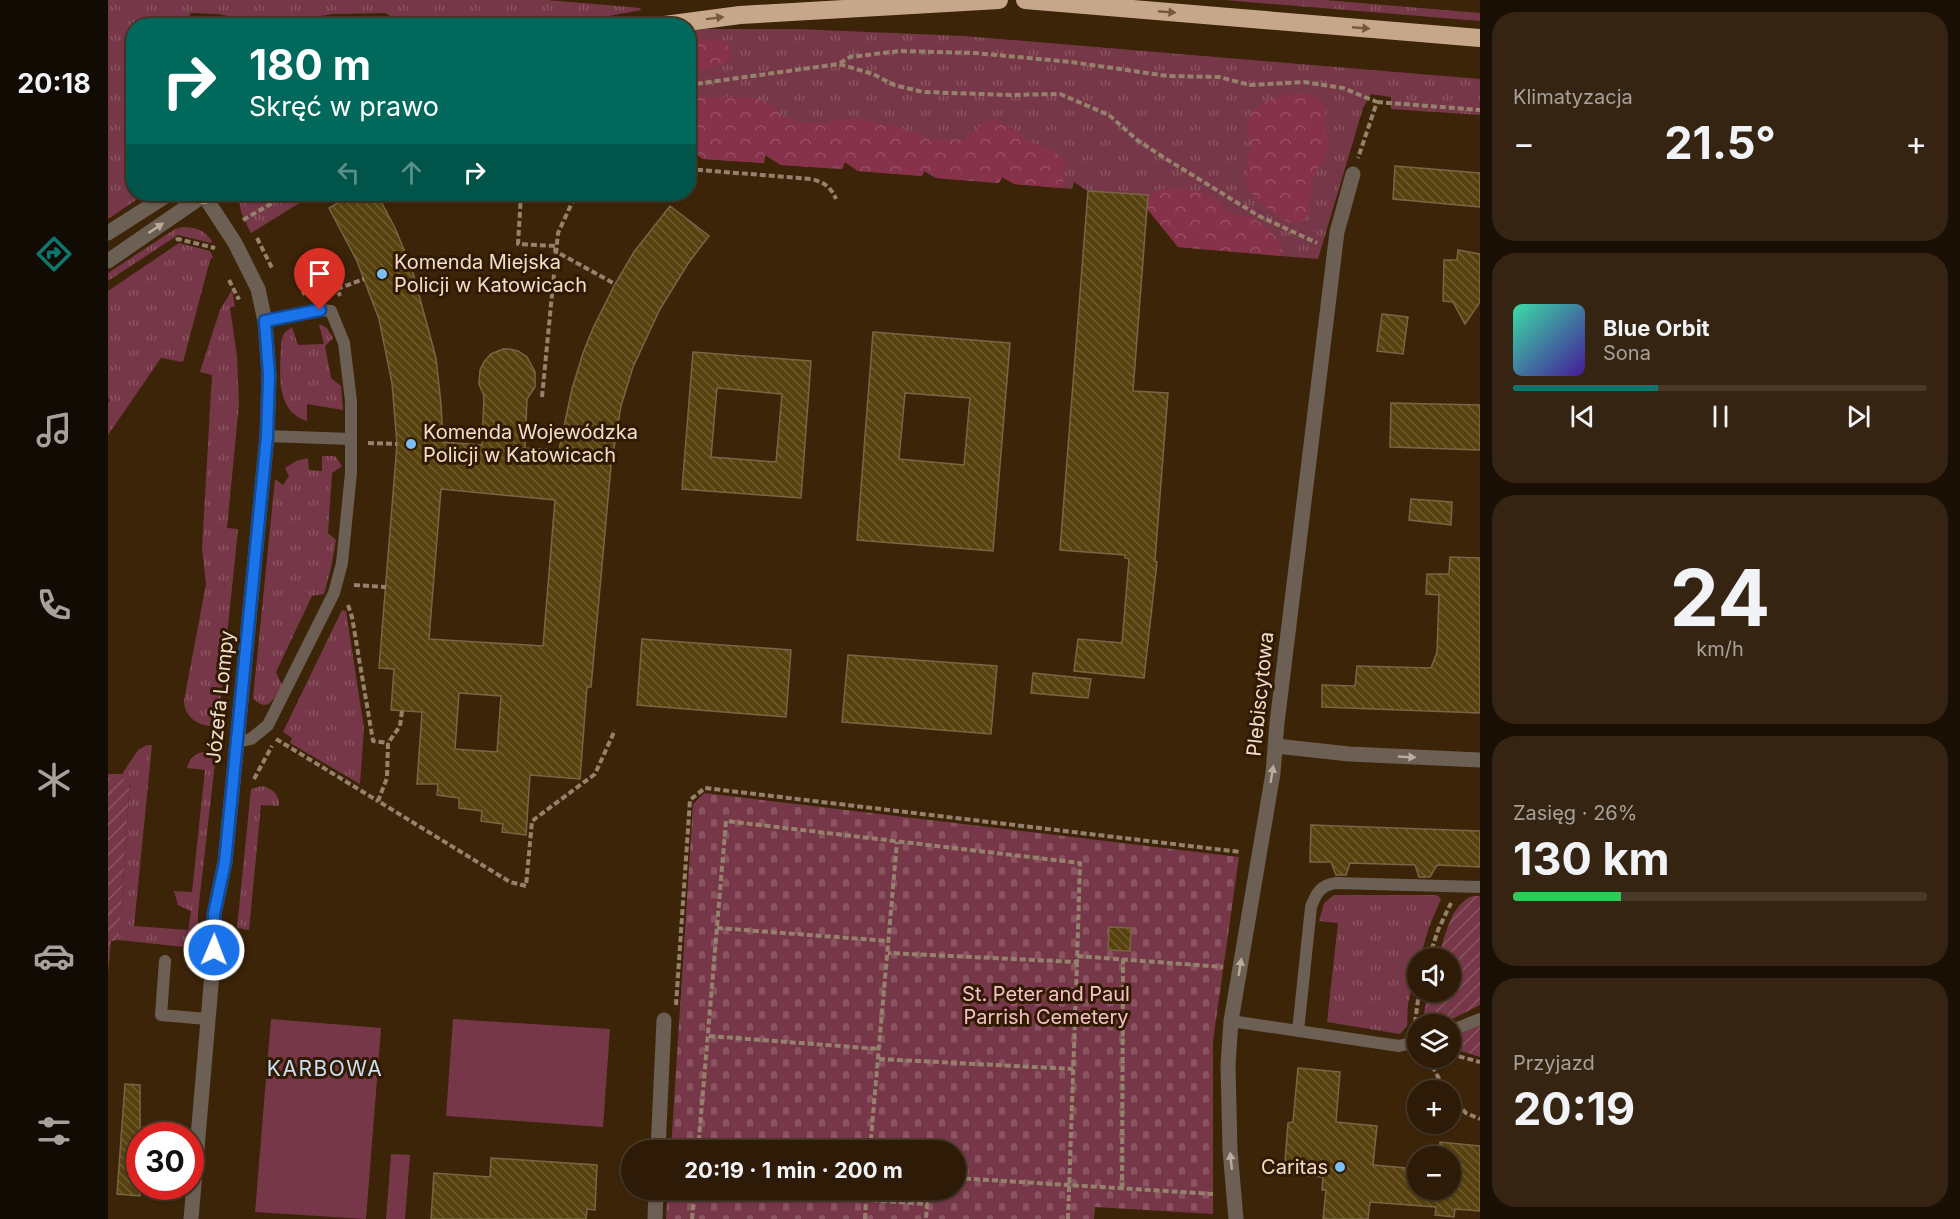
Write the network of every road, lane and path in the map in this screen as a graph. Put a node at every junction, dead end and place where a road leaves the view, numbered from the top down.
1 (999, 0) edge
2 (1024, 0) edge
3 (696, 21) edge
4 (1480, 38) edge
5 (839, 64) junction
6 (696, 85) edge
7 (1377, 102) junction
8 (1480, 110) edge
9 (696, 171) edge
10 (1353, 174) joint
11 (836, 200) dead end
12 (158, 201) edge
13 (195, 201) edge
14 (209, 201) edge
15 (276, 201) edge
16 (521, 201) edge
17 (572, 201) edge
18 (108, 233) edge
19 (230, 234) junction
20 (169, 244) dead end
21 (555, 248) junction
22 (1334, 251) junction
23 (108, 261) edge
24 (364, 279) dead end
25 (615, 284) dead end
26 (337, 289) dead end
27 (265, 321) junction
28 (542, 398) dead end
29 (267, 436) junction
30 (351, 439) junction
31 (368, 443) dead end
32 (397, 444) dead end
33 (355, 585) dead end
34 (386, 587) dead end
35 (402, 711) dead end
36 (281, 729) dead end
37 (615, 730) dead end
38 (276, 739) junction
39 (237, 742) junction
40 (1276, 746) junction
41 (1480, 760) edge
42 (249, 788) dead end
43 (378, 801) junction
44 (897, 842) junction
45 (1258, 853) junction
46 (1474, 887) edge
47 (717, 928) junction
48 (889, 941) junction
49 (1432, 948) edge
50 (888, 953) junction
51 (1077, 956) junction
52 (1123, 959) junction
53 (165, 961) dead end
54 (1077, 962) junction
55 (1230, 968) dead end
56 (207, 1019) junction
57 (1480, 1019) edge
58 (664, 1020) joint
59 (1231, 1021) junction
60 (1461, 1027) edge
61 (1298, 1031) junction
62 (709, 1036) junction
63 (1407, 1044) edge
64 (879, 1049) junction
65 (1461, 1057) edge
66 (878, 1059) junction
67 (1480, 1062) edge
68 (1072, 1069) junction
69 (1461, 1108) edge
70 (1480, 1119) edge
71 (658, 1140) edge
72 (699, 1140) edge
73 (871, 1140) edge
74 (966, 1179) edge
75 (1071, 1185) junction
76 (1122, 1189) junction
77 (1213, 1194) dead end
78 (656, 1200) edge
79 (694, 1200) edge
80 (866, 1200) joint
81 (881, 1201) joint
82 (191, 1219) edge
83 (655, 1219) edge
84 (692, 1219) edge
85 (865, 1219) edge
86 (926, 1219) edge
87 (1068, 1219) edge
88 (1236, 1219) edge

3 -> 1 highway
2 -> 4 highway
5 - 6 path
5 - 7 path
5 - 22 path
7 - 8 path
7 - 10 path
9 - 11 path
10 - 22 street, Plebiscytowa
12 - 18 street
23 -> 13 street
14 - 19 street, Józefa Lompy
15 - 19 path
16 - 21 path
17 - 21 path
19 - 20 path
19 - 27 street, Józefa Lompy
21 - 25 path
21 - 28 path
22 - 40 street, Plebiscytowa
24 - 26 path
27 - 29 street, Józefa Lompy
27 - 30 lane
29 - 30 lane
29 - 39 street, Józefa Lompy
30 - 39 lane
31 - 32 path
33 - 34 path
35 - 43 path
36 - 38 path
37 - 43 path
38 - 42 path
38 - 43 path
39 - 56 street, Józefa Lompy
40 -> 41 street
45 -> 40 street, Plebiscytowa
44 - 47 path
44 - 48 path
44 - 51 path
45 - 58 path
59 -> 45 street, Plebiscytowa
46 - 49 path
46 - 61 lane
47 - 48 path
47 - 62 path
48 - 50 path
50 - 54 path
50 - 64 path
51 - 52 path
51 - 54 path
52 - 55 path
52 - 76 path
53 - 56 lane
54 - 68 path
56 - 82 street, Józefa Lompy
57 - 60 lane
58 - 71 street
59 - 61 lane
88 -> 59 street, Plebiscytowa
61 - 63 lane
62 - 64 path
62 - 72 path
64 - 66 path
65 - 67 path
66 - 68 path
66 - 73 path
68 - 75 path
69 - 70 path
74 - 75 path
75 - 76 path
75 - 87 path
76 - 77 path
78 - 83 street
79 - 84 path
80 - 81 path
80 - 85 path
81 - 86 path

